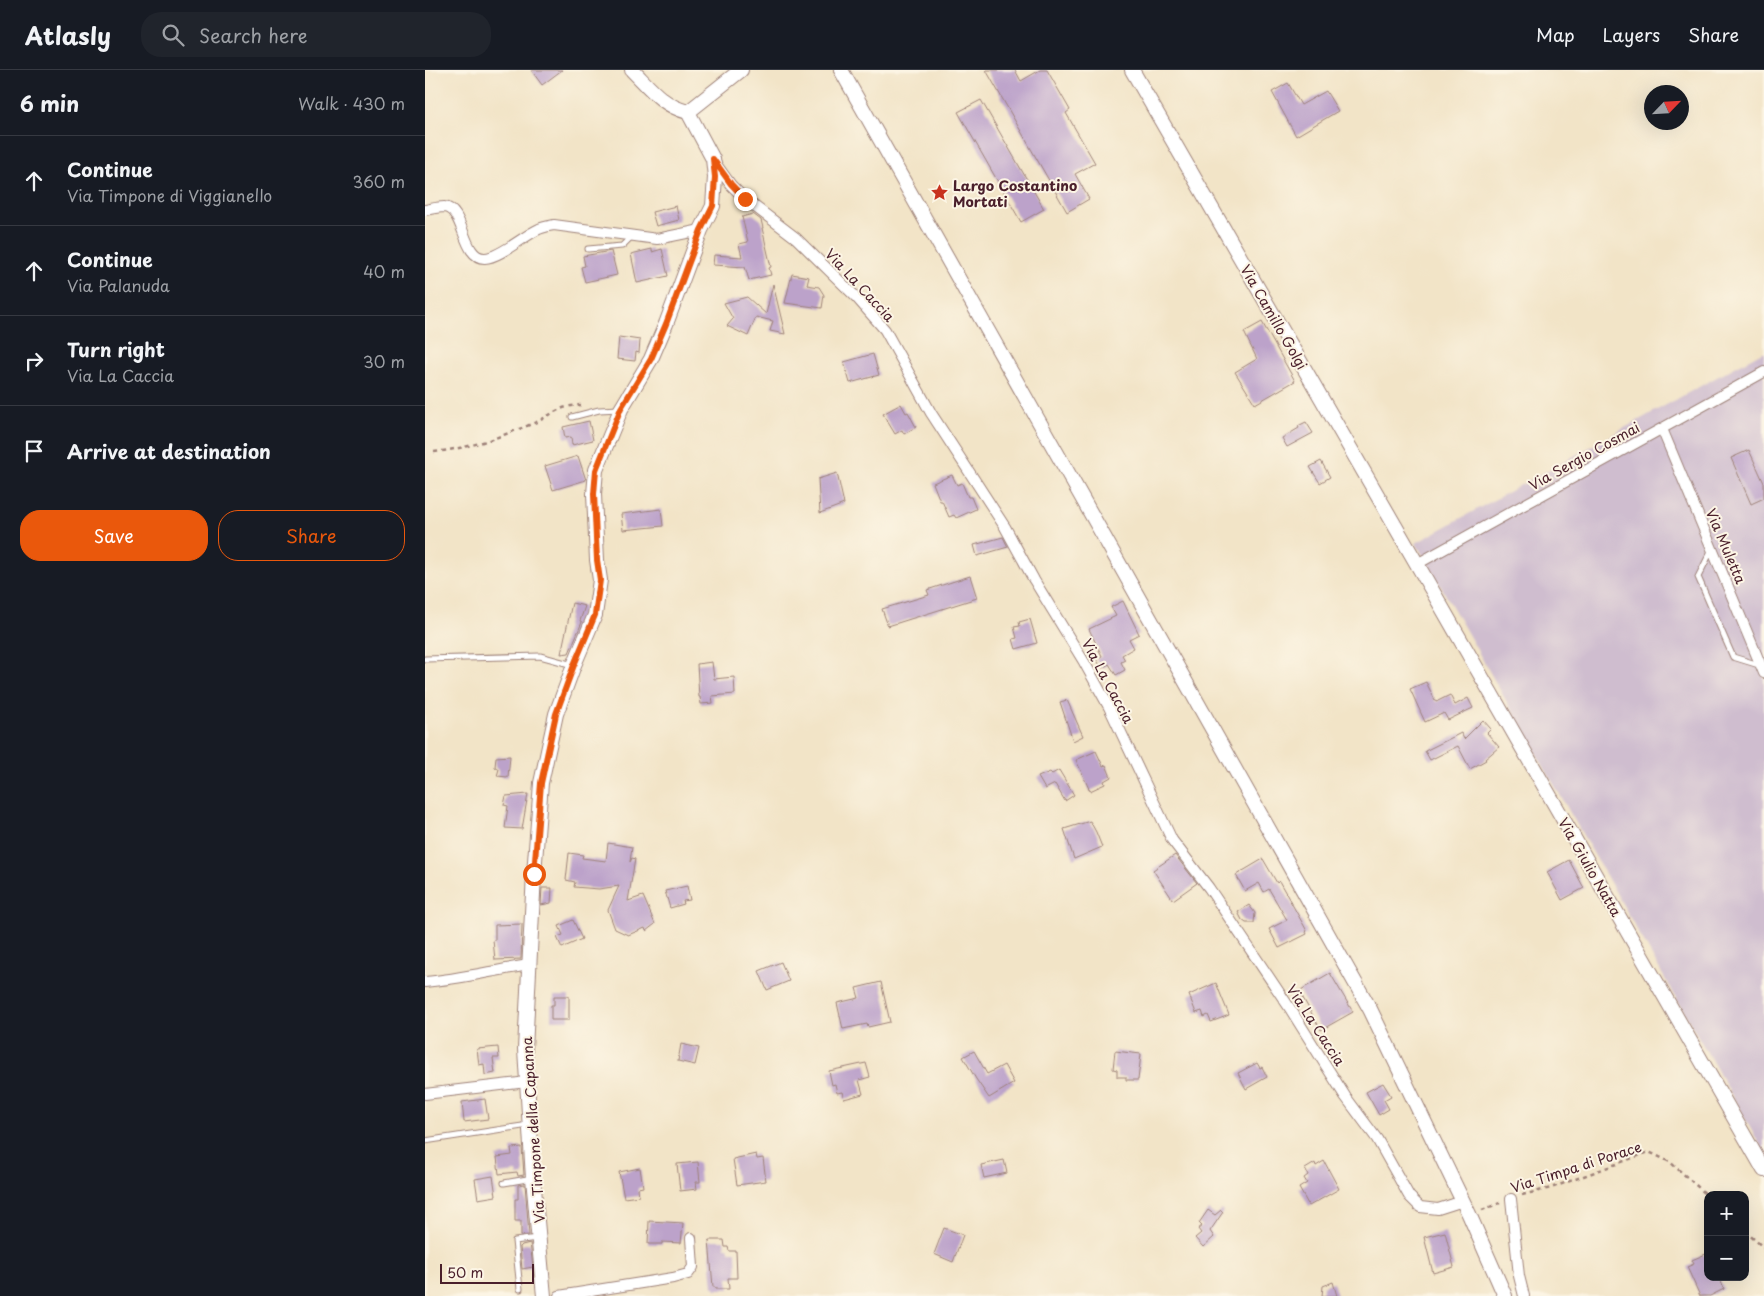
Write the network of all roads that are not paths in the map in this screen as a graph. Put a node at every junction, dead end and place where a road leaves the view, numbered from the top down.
1 (632, 70) edge
2 (741, 70) edge
3 (841, 70) edge
4 (1132, 70) edge
5 (688, 112) junction
6 (713, 159) junction
7 (425, 210) edge
8 (701, 230) junction
9 (631, 237) junction
10 (588, 249) dead end
11 (1764, 372) edge
12 (621, 408) junction
13 (572, 416) dead end
14 (1662, 429) junction
15 (1712, 549) junction
16 (1417, 564) junction
17 (425, 659) edge
18 (574, 665) junction
19 (1762, 669) edge
20 (530, 965) junction
21 (425, 982) edge
22 (527, 1082) junction
23 (425, 1094) edge
24 (530, 1125) junction
25 (425, 1141) edge
26 (1764, 1170) edge
27 (533, 1178) junction
28 (504, 1183) dead end
29 (1511, 1199) road end
30 (1463, 1201) junction
31 (540, 1238) junction
32 (691, 1238) dead end
33 (520, 1289) dead end
34 (545, 1296) edge
35 (559, 1296) edge
36 (1505, 1296) edge
37 (1524, 1296) edge

1 - 5 street
2 - 5 street
3 - 30 street
4 - 16 street, Via Camillo Golgi
5 - 6 street
6 - 8 street, Via Timpone della Capanna
6 - 30 street, Via La Caccia
7 - 9 street
8 - 9 street
8 - 12 street, Via Timpone della Capanna
9 - 10 lane
11 - 14 street, Via Sergio Cosmai
12 - 13 lane
12 - 18 street, Via Timpone della Capanna
14 - 15 street, Via Muletta
14 - 16 street, Via Sergio Cosmai
15 - 19 street, Via Muletta
15 - 19 lane
16 - 26 street, Via Giulio Natta
17 - 18 lane
18 - 20 street, Via Timpone della Capanna
20 - 21 street
20 - 22 street, Via Timpone della Capanna
22 - 23 street
22 - 24 street, Via Timpone della Capanna
24 - 25 lane
24 - 27 street, Via Timpone della Capanna
27 - 28 lane
27 - 31 street, Via Timpone della Capanna
29 - 37 street
30 - 36 street
31 - 33 lane
31 - 34 street, Via Timpone della Capanna
32 - 35 street

